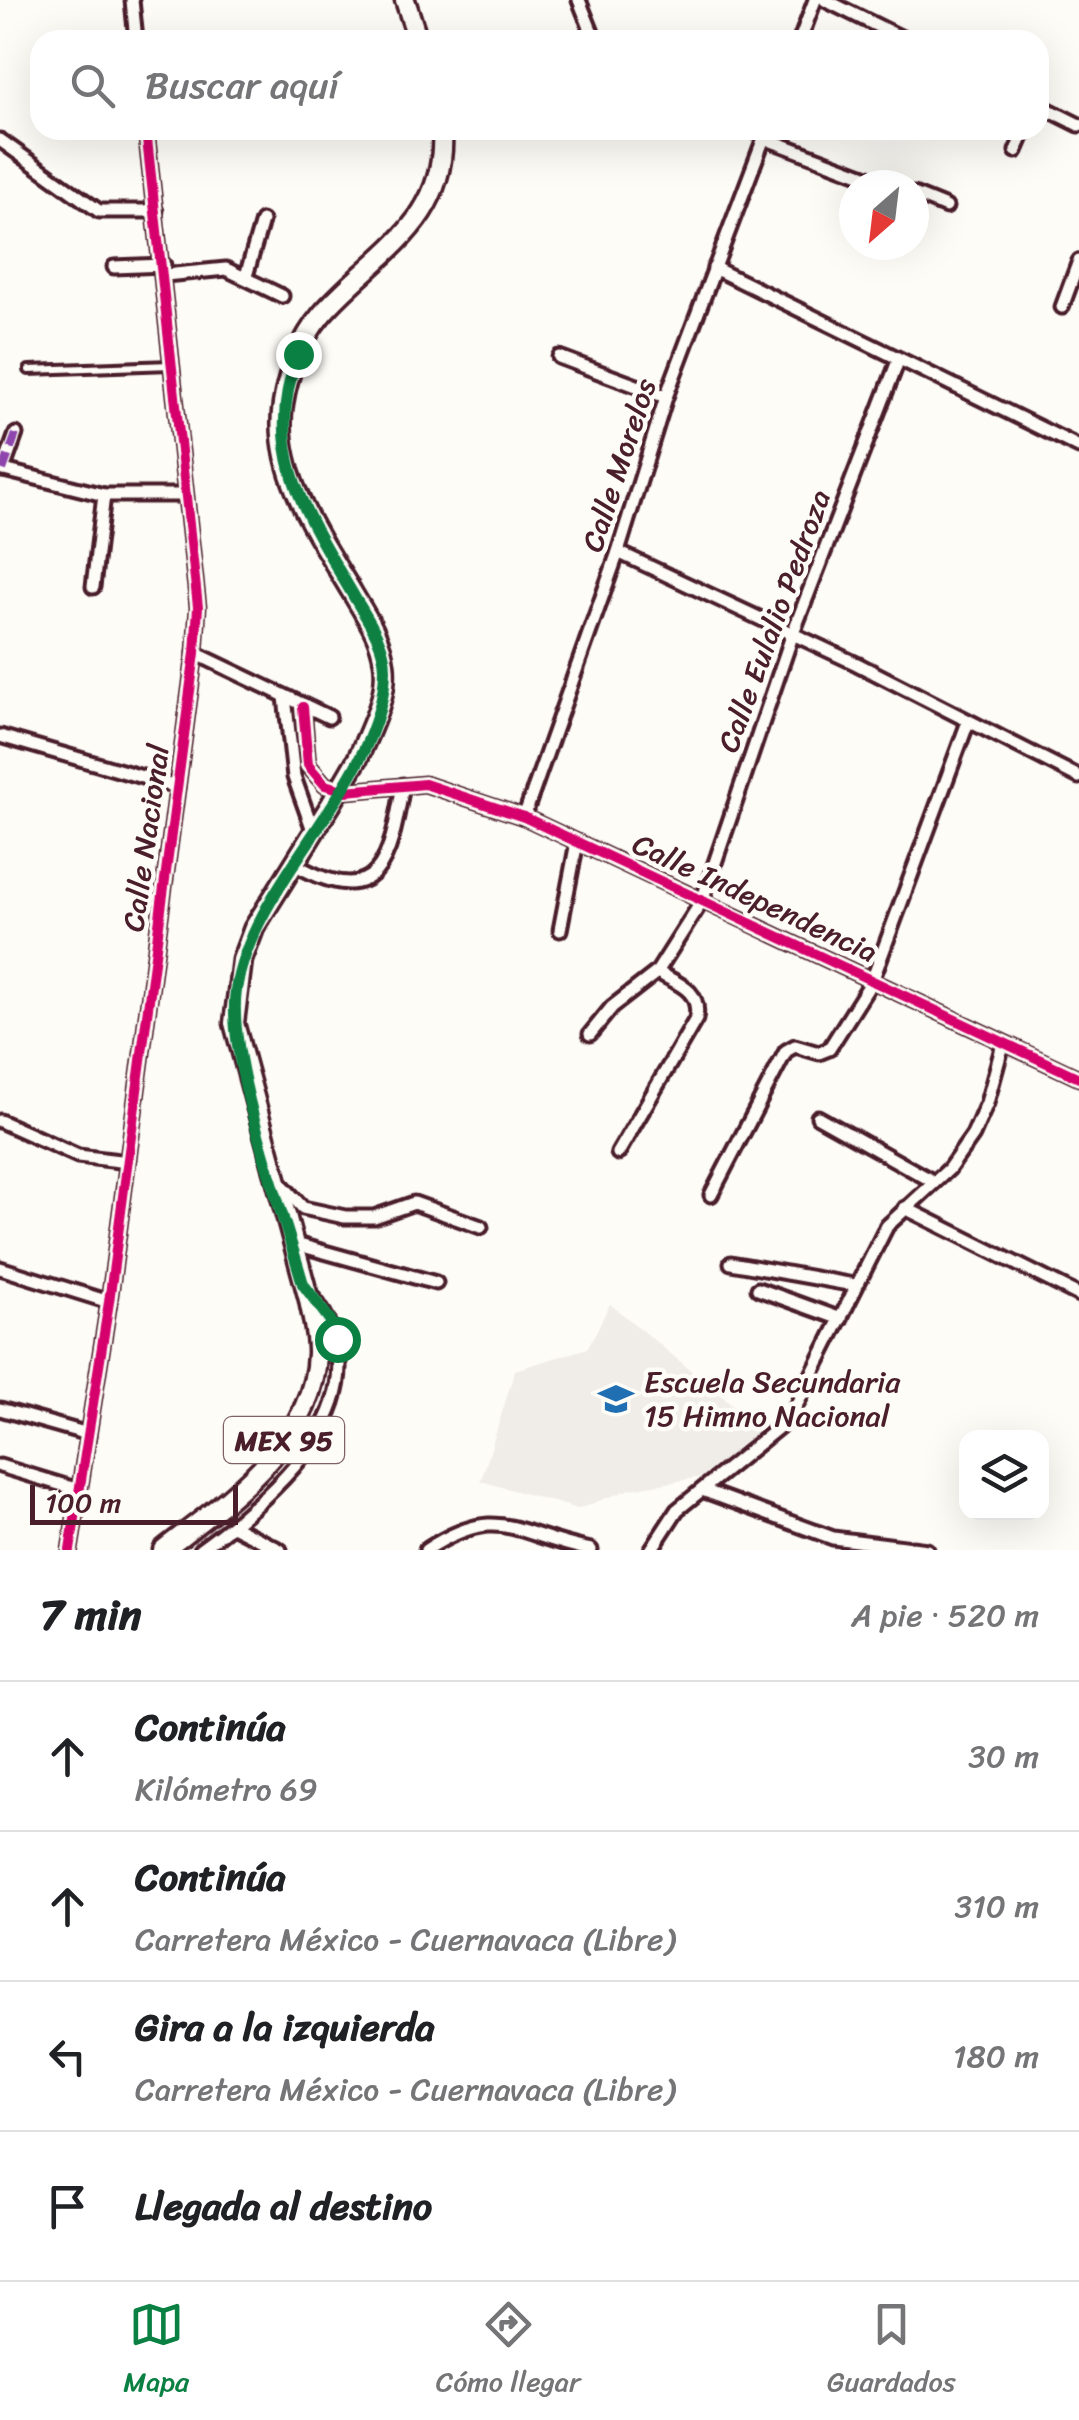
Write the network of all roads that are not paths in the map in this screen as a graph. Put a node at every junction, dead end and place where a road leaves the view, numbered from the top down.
1 (132, 0) edge
2 (405, 0) edge
3 (579, 0) edge
4 (815, 0) edge
5 (825, 0) edge
6 (135, 30) edge
7 (415, 30) edge
8 (590, 30) edge
9 (804, 30) edge
10 (886, 30) edge
11 (1049, 110) edge
12 (1079, 125) edge
13 (0, 140) edge
14 (147, 140) edge
15 (441, 140) edge
16 (763, 140) edge
17 (780, 140) edge
18 (1021, 140) edge
19 (1016, 151) dead end
20 (853, 170) edge
21 (929, 200) edge
22 (946, 206) dead end
23 (156, 211) junction
24 (262, 222) dead end
25 (1079, 261) edge
26 (114, 267) dead end
27 (714, 268) junction
28 (165, 270) junction
29 (246, 276) junction
30 (282, 296) dead end
31 (1062, 307) dead end
32 (559, 358) dead end
33 (898, 361) junction
34 (172, 366) junction
35 (29, 370) dead end
36 (666, 397) junction
37 (16, 434) dead end
38 (1079, 447) edge
39 (2, 470) edge
40 (104, 495) junction
41 (184, 496) junction
42 (618, 552) junction
43 (93, 587) dead end
44 (793, 633) junction
45 (196, 653) junction
46 (285, 698) junction
47 (303, 706) junction
48 (328, 717) dead end
49 (968, 722) junction
50 (0, 736) edge
51 (1079, 777) edge
52 (403, 784) junction
53 (178, 786) junction
54 (524, 816) junction
55 (314, 833) junction
56 (578, 842) junction
57 (296, 865) junction
58 (702, 900) junction
59 (560, 930) dead end
60 (657, 972) junction
61 (872, 980) junction
62 (590, 1034) dead end
63 (1003, 1044) junction
64 (1079, 1078) edge
65 (818, 1117) dead end
66 (0, 1121) edge
67 (618, 1153) dead end
68 (267, 1158) junction
69 (128, 1162) junction
70 (934, 1182) junction
71 (711, 1195) dead end
72 (905, 1208) junction
73 (481, 1226) dead end
74 (292, 1243) junction
75 (731, 1263) dead end
76 (0, 1268) edge
77 (303, 1284) junction
78 (436, 1284) dead end
79 (854, 1285) junction
80 (758, 1288) dead end
81 (1079, 1295) edge
82 (110, 1302) junction
83 (841, 1318) junction
84 (0, 1409) edge
85 (88, 1434) junction
86 (0, 1466) edge
87 (79, 1490) junction
88 (705, 1491) junction
89 (234, 1526) junction
90 (70, 1550) edge
91 (162, 1550) edge
92 (200, 1550) edge
93 (280, 1550) edge
94 (426, 1550) edge
95 (590, 1550) edge
96 (650, 1550) edge
97 (927, 1550) edge

1 - 6 street
2 - 7 main road
3 - 8 street
4 - 9 street
5 - 10 street
11 - 12 street
13 - 23 street
14 - 23 street, Calle Nacional
15 - 55 main road, MEX 95, bridge
16 - 27 street, Calle Morelos
17 - 20 street
18 - 19 street
21 - 22 street
23 - 28 street, Calle Nacional
24 - 29 street
25 - 31 street
26 - 28 street
27 - 33 street
27 - 36 street, Calle Morelos
28 - 29 street
28 - 34 street, Calle Nacional
29 - 30 street
32 - 36 street
33 - 38 street
33 - 44 street, Calle Eulalio Pedroza
34 - 35 lane
34 - 41 street, Calle Nacional
36 - 42 street, Calle Morelos
37 - 39 street
39 - 40 street
40 - 41 street
40 - 43 street
41 - 45 street, Calle Nacional
42 - 44 street
42 - 54 street, Calle Morelos
44 - 49 street
44 - 58 street, Calle Eulalio Pedroza
45 - 46 street
45 - 53 street, Calle Nacional
46 - 47 street
46 - 55 street
47 - 48 street
47 - 52 street, Calle Independencia
49 - 51 street
49 - 61 street
50 - 53 street
52 - 54 street, Calle Independencia
52 - 57 street
53 - 69 street, Calle Nacional
54 - 56 street, Calle Independencia
55 - 57 main road, MEX 95
56 - 58 street, Calle Independencia
56 - 59 street
57 - 68 main road, MEX 95
58 - 60 street, Calle Eulalio Pedroza
58 - 61 street, Calle Independencia
60 - 62 street, Calle Eulalio Pedroza
60 - 67 street
61 - 63 street, Calle Independencia
61 - 71 street
63 - 64 street, Calle Independencia
63 - 70 street
65 - 70 street
66 - 69 street
68 - 73 street
68 - 74 main road, MEX 95
69 - 82 street, Calle Nacional
70 - 72 street
72 - 79 street
72 - 81 street
74 - 77 main road, MEX 95
74 - 78 street
75 - 79 street
76 - 82 street
77 - 89 street
77 - 91 main road, MEX 95
79 - 83 street
80 - 83 street
82 - 85 street, Calle Nacional
83 - 88 street
84 - 85 street
85 - 87 street, Calle Nacional
86 - 87 street
87 - 90 street, Calle Nacional
88 - 96 street
88 - 97 street
89 - 92 street
89 - 93 street
94 - 95 street

